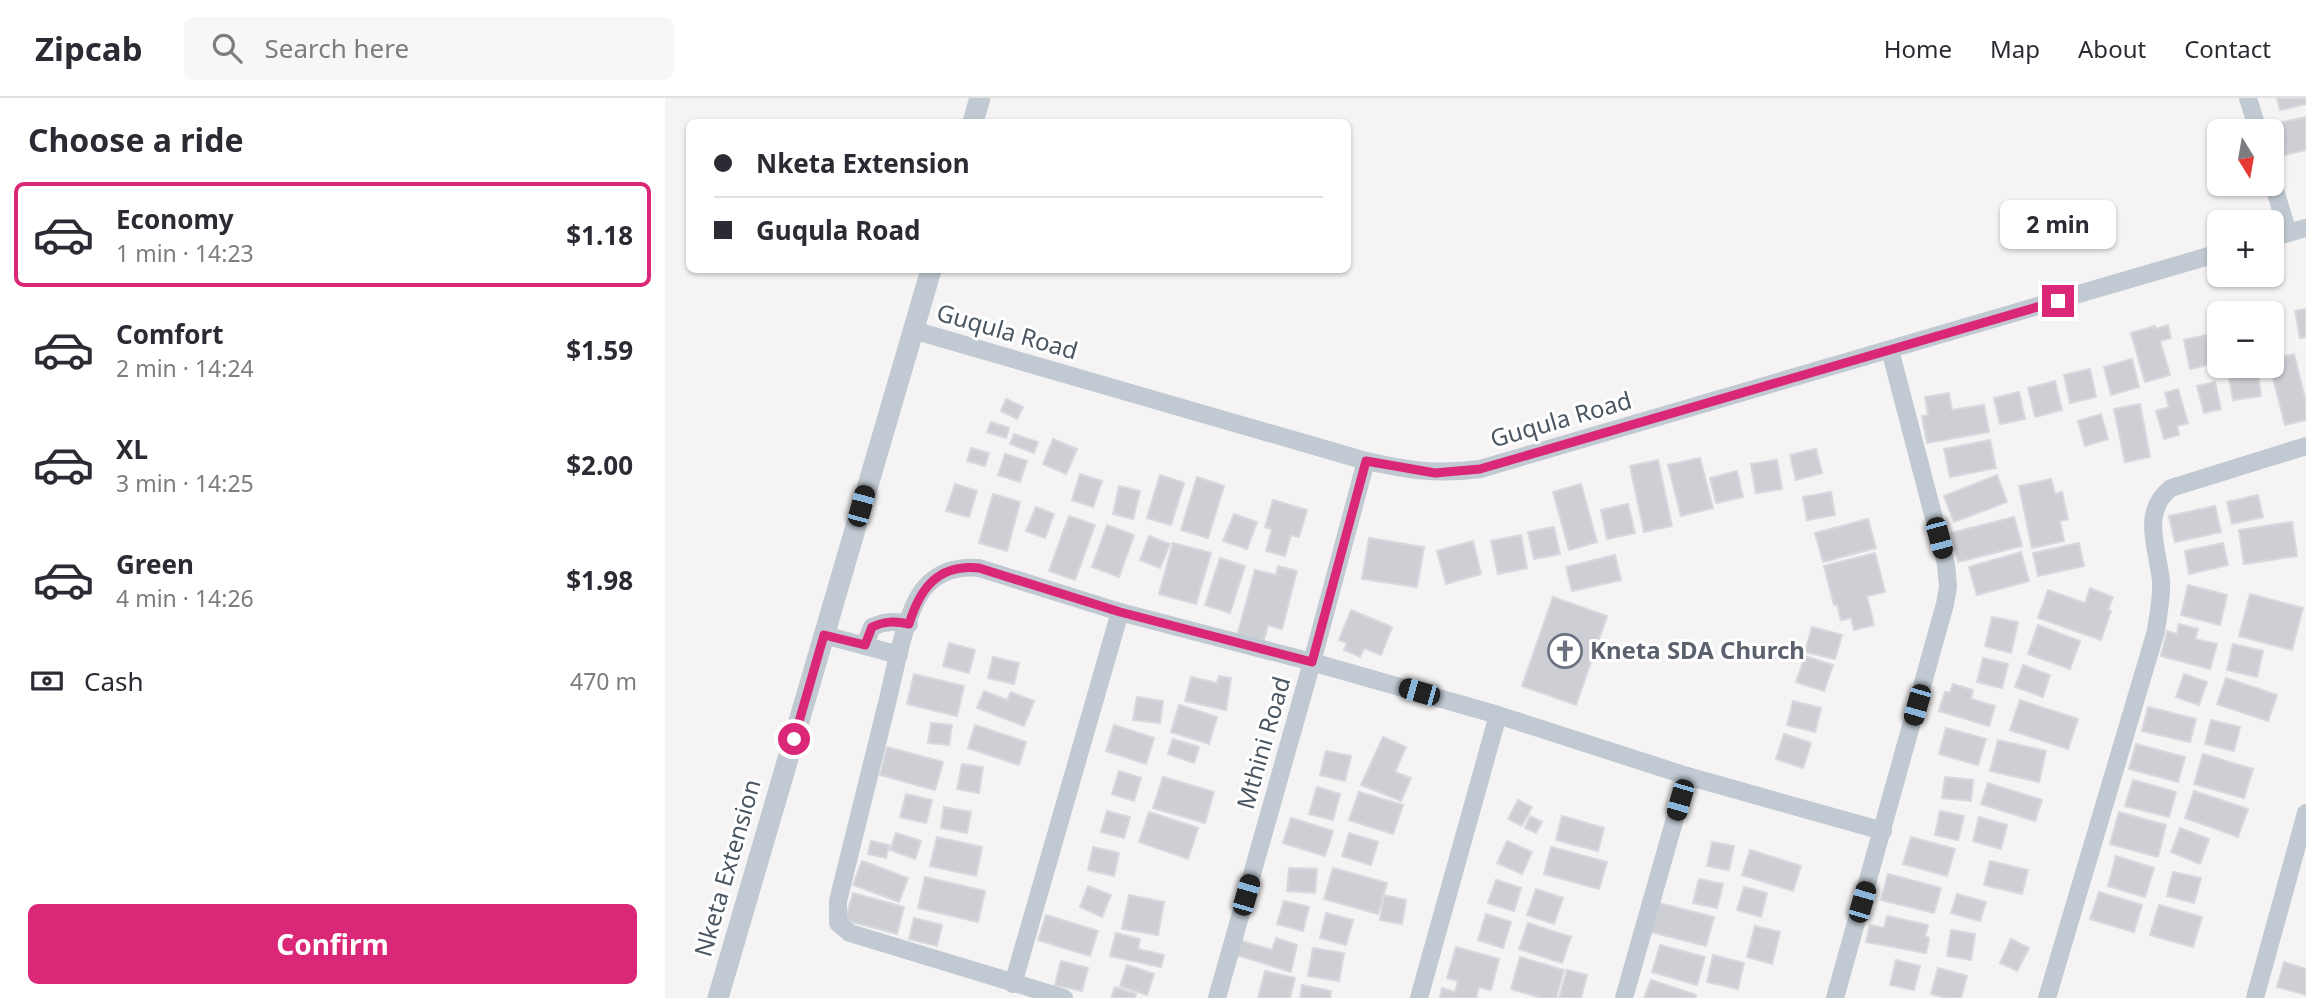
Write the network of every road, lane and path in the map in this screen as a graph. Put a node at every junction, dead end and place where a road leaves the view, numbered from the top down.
1 (980, 98) edge
2 (2248, 98) edge
3 (974, 119) edge
4 (2254, 119) edge
5 (2306, 228) edge
6 (2284, 234) edge
7 (2207, 257) edge
8 (930, 273) edge
9 (913, 330) junction
10 (1890, 350) junction
11 (2306, 446) edge
12 (1366, 461) junction
13 (1120, 612) junction
14 (909, 624) junction
15 (824, 635) junction
16 (865, 645) junction
17 (899, 655) junction
18 (1312, 662) junction
19 (1498, 715) junction
20 (1688, 776) junction
21 (2306, 813) edge
22 (1882, 831) junction
23 (1013, 984) junction
24 (718, 998) edge
25 (1063, 998) edge
26 (1217, 998) edge
27 (1419, 998) edge
28 (1624, 998) edge
29 (1835, 998) edge
30 (2047, 998) edge
31 (2255, 998) edge

1 - 3 street
2 - 4 street
5 - 6 street
7 - 10 street, Guqula Road
8 - 9 street, Nketa Extension
9 - 12 street, Guqula Road
9 - 15 street, Nketa Extension
10 - 12 street, Guqula Road
10 - 22 street
11 - 30 street
12 - 18 street, Mthini Road
13 - 14 street
13 - 18 street
13 - 23 street
14 - 16 street
14 - 17 street
15 - 16 street
15 - 24 street, Nketa Extension
16 - 17 street
17 - 23 street
18 - 19 street
18 - 26 street, Mthini Road
19 - 20 street
19 - 27 street
20 - 22 street
20 - 28 street
21 - 31 street
22 - 29 street
23 - 25 street

